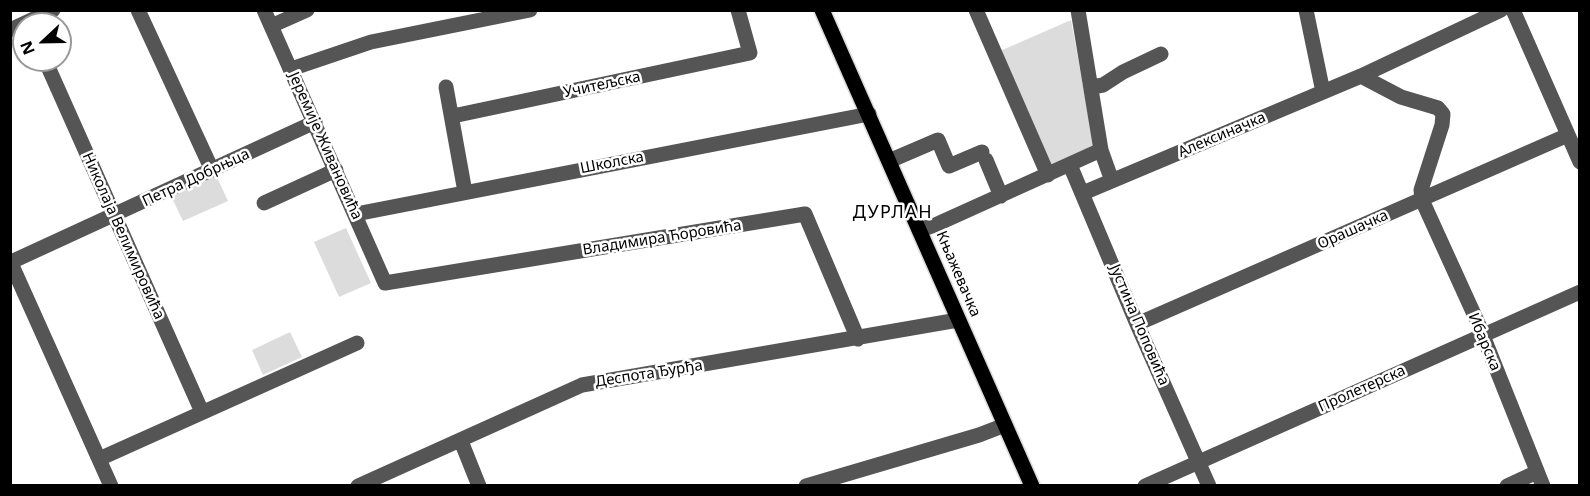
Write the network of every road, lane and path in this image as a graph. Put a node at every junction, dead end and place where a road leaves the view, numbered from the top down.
1 (138, 10) edge
2 (264, 10) edge
3 (307, 10) edge
4 (530, 10) edge
5 (738, 10) edge
6 (822, 10) edge
7 (976, 10) edge
8 (1078, 10) edge
9 (1306, 10) edge
10 (1501, 10) edge
11 (1513, 10) edge
12 (271, 26) junction
13 (1161, 54) dead end
14 (291, 69) junction
15 (50, 72) edge
16 (1360, 76) junction
17 (446, 87) dead end
18 (1092, 87) junction
19 (1323, 92) junction
20 (868, 114) junction
21 (453, 116) junction
22 (315, 123) junction
23 (1568, 135) junction
24 (1101, 150) junction
25 (889, 161) junction
26 (1580, 162) edge
27 (1070, 165) junction
28 (212, 170) junction
29 (336, 170) junction
30 (1048, 175) junction
31 (1112, 181) junction
32 (465, 192) junction
33 (1083, 194) junction
34 (1001, 196) junction
35 (1422, 200) junction
36 (264, 204) dead end
37 (356, 214) junction
38 (114, 216) junction
39 (919, 230) junction
40 (11, 262) edge
41 (385, 283) joint
42 (1580, 292) edge
43 (958, 320) junction
44 (1137, 324) junction
45 (1482, 335) junction
46 (858, 339) junction
47 (357, 343) dead end
48 (202, 412) junction
49 (1005, 425) junction
50 (461, 441) junction
51 (99, 459) junction
52 (1198, 461) junction
53 (1540, 479) edge
54 (111, 486) edge
55 (357, 486) edge
56 (479, 486) edge
57 (806, 486) edge
58 (1032, 486) edge
59 (1145, 486) edge
60 (1209, 486) edge
61 (1507, 486) edge

1 - 28 street
2 - 12 street, Јеремије Живановића
3 - 12 street
4 - 14 street
5 - 21 street, Учитељска
6 - 20 main road, Књажевачка
7 - 30 street
8 - 18 street
9 - 19 street
10 - 16 street, Алексиначка
11 - 23 street
12 - 14 street, Јеремије Живановића
13 - 18 street
14 - 22 street, Јеремије Живановића
15 - 38 street, Николаја Велимировића
16 - 19 street, Алексиначка
16 - 35 street
17 - 21 street
18 - 24 street
19 - 31 street, Алексиначка
20 - 25 main road, Књажевачка
20 - 32 street, Школска
21 - 32 street
22 - 28 street, Петра Добрњца
22 - 29 street, Јеремије Живановића
23 - 26 street
23 - 35 street, Орашачка
24 - 27 street
24 - 31 street
25 - 34 street
25 - 39 main road, Књажевачка
27 - 30 street
27 - 33 street, Јустина Поповића
28 - 38 street, Петра Добрњца
29 - 36 street
29 - 37 street, Јеремије Живановића
30 - 34 street
31 - 33 street, Алексиначка
32 - 37 street, Школска
33 - 44 street, Јустина Поповића
34 - 39 street
35 - 44 street, Орашачка
35 - 45 street, Ибарска
37 - 41 street, Јеремије Живановића
38 - 40 street, Петра Добрњца
38 - 48 street, Николаја Велимировића
39 - 43 main road, Књажевачка
40 - 51 street
41 - 46 street, Владимира Ћоровића
42 - 45 street, Пролетерска
43 - 46 street, Деспота Ђурђа
43 - 49 main road, Књажевачка
44 - 52 street, Јустина Поповића
45 - 52 street, Пролетерска
45 - 53 street, Ибарска
46 - 50 street, Деспота Ђурђа
47 - 48 street
48 - 51 street
49 - 57 street
49 - 58 main road, Књажевачка
50 - 55 street, Деспота Ђурђа
50 - 56 street
51 - 54 street
52 - 59 street, Пролетерска
52 - 60 street, Јустина Поповића
53 - 61 street

